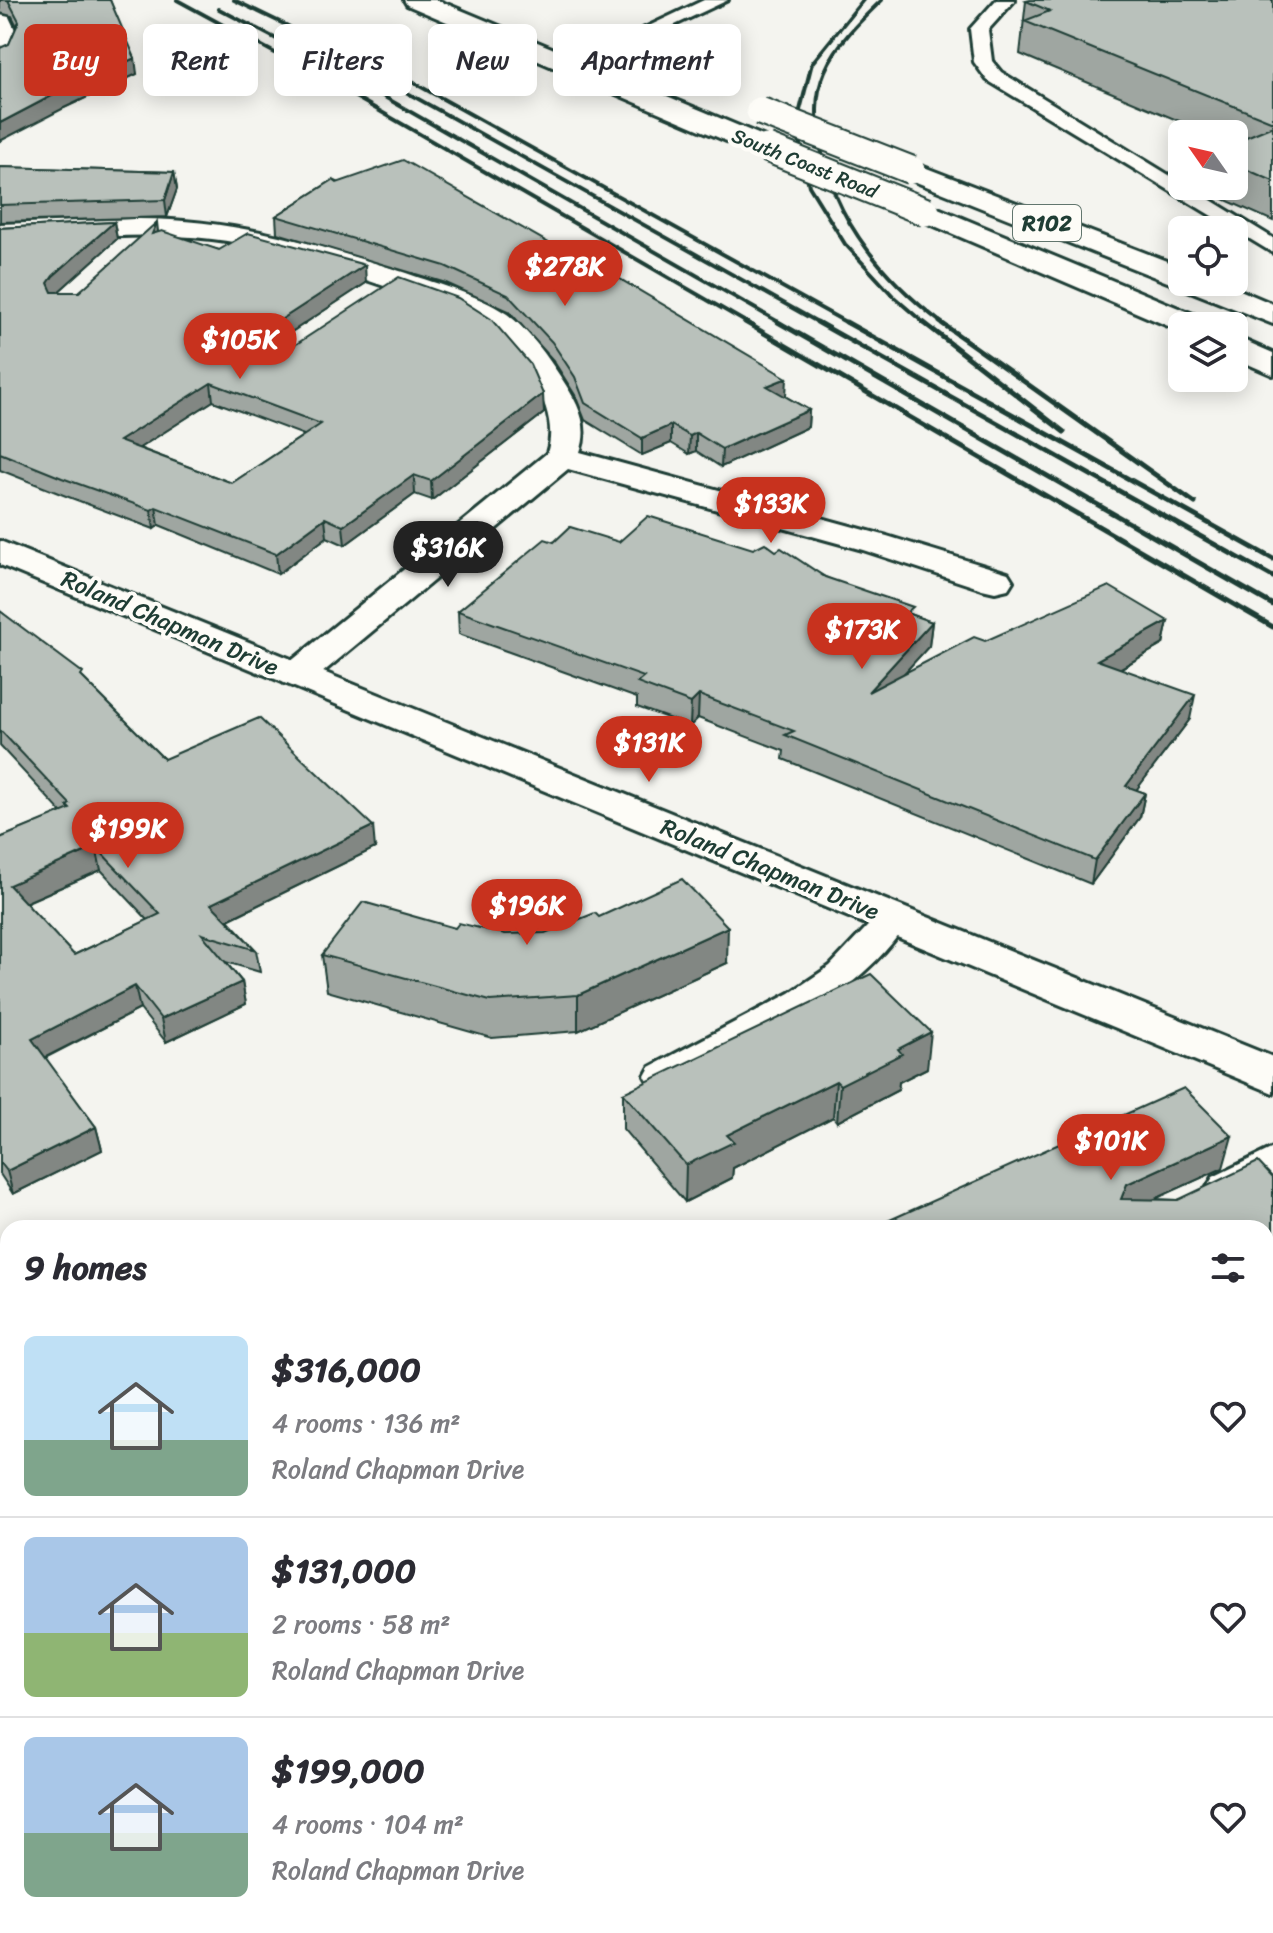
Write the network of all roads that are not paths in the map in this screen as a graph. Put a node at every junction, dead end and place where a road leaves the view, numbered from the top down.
1 (416, 0) edge
2 (476, 0) edge
3 (719, 0) edge
4 (1006, 0) edge
5 (0, 22) edge
6 (665, 24) edge
7 (547, 28) dead end
8 (0, 54) edge
9 (731, 100) dead end
10 (150, 229) junction
11 (0, 233) edge
12 (1273, 247) edge
13 (115, 260) edge
14 (1168, 271) edge
15 (1228, 296) edge
16 (1168, 315) edge
17 (1273, 315) edge
18 (1248, 353) edge
19 (1273, 366) edge
20 (562, 457) junction
21 (0, 552) edge
22 (995, 581) dead end
23 (297, 675) junction
24 (893, 919) junction
25 (662, 1076) edge
26 (1273, 1076) edge
27 (1273, 1161) edge
28 (1188, 1204) edge

1 - 16 main road, South Coast Road / R102, bridge
2 - 7 main road
3 - 6 lane
4 - 12 lane
5 - 8 main road
9 - 14 main road, South Coast Road / R102, bridge
10 - 11 main road
10 - 13 main road
10 - 20 main road
15 - 17 main road
18 - 19 main road
20 - 22 main road
20 - 23 main road
21 - 23 main road, Roland Chapman Drive
23 - 24 main road, Roland Chapman Drive
24 - 25 lane
24 - 26 main road, Roland Chapman Drive
27 - 28 lane

